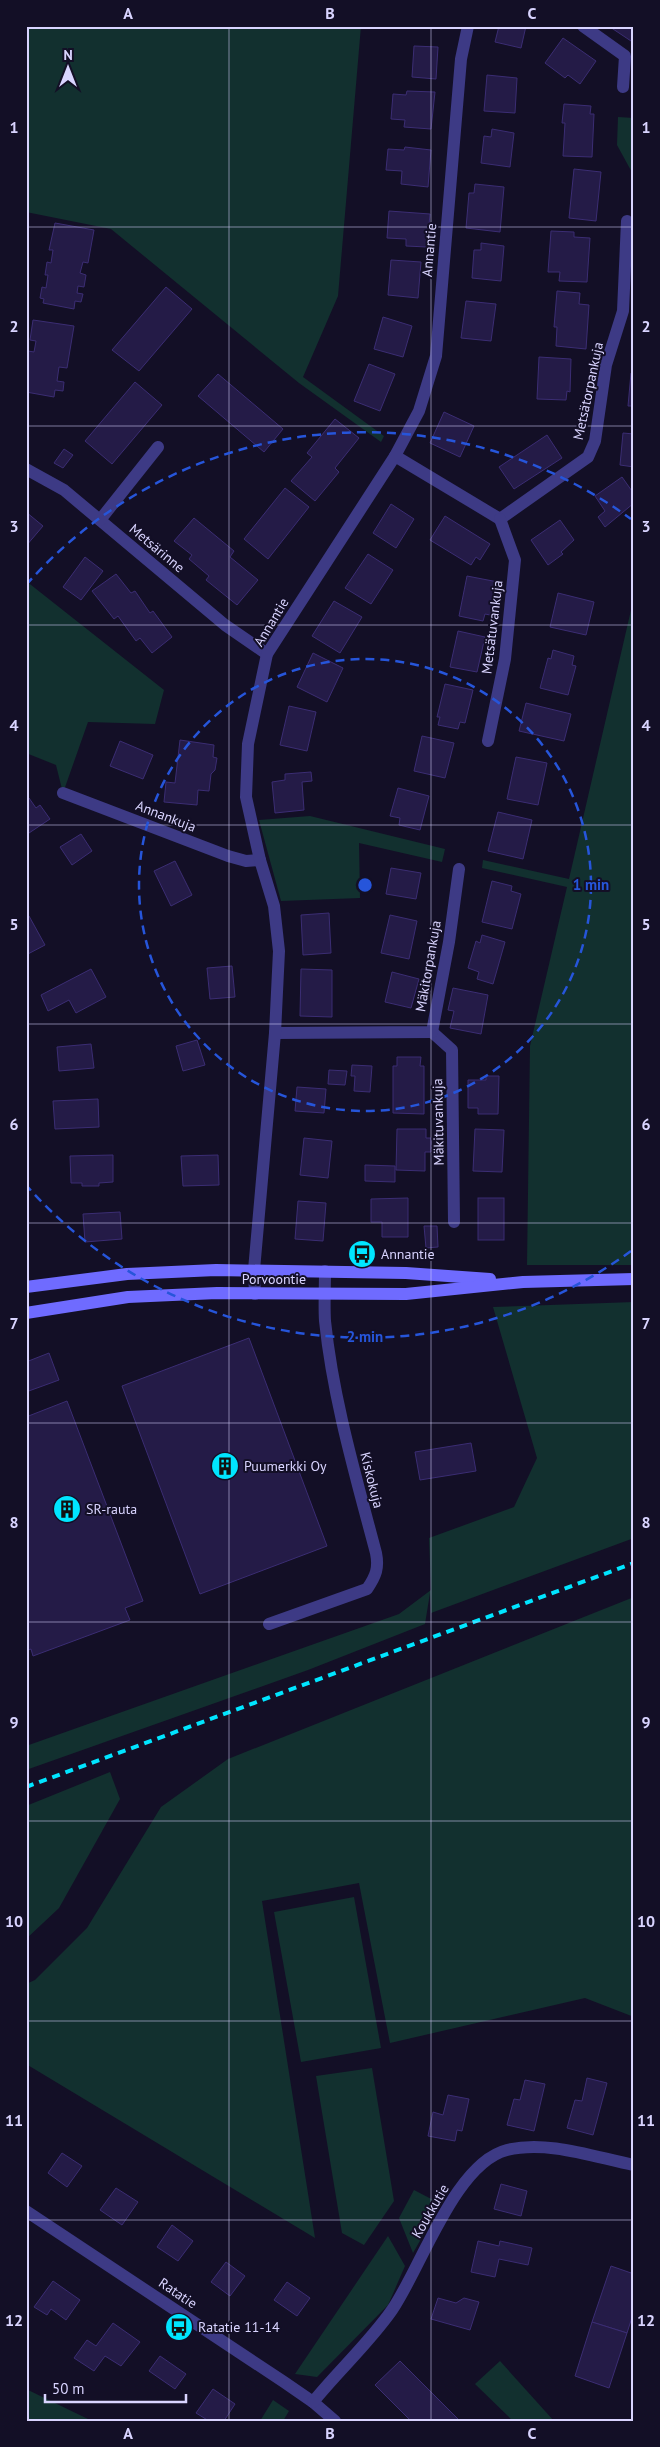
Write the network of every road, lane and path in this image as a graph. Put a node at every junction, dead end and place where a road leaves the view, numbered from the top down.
1 (468, 26) edge
2 (583, 26) edge
3 (623, 87) dead end
4 (627, 220) dead end
5 (158, 448) dead end
6 (395, 456) junction
7 (26, 469) edge
8 (500, 519) junction
9 (100, 520) junction
10 (267, 654) junction
11 (488, 741) dead end
12 (63, 793) dead end
13 (260, 860) junction
14 (459, 869) dead end
15 (432, 1032) junction
16 (275, 1034) junction
17 (454, 1222) dead end
18 (254, 1270) junction
19 (325, 1272) junction
20 (634, 1280) edge
21 (523, 1282) junction
22 (26, 1287) edge
23 (255, 1294) junction
24 (325, 1294) junction
25 (26, 1313) edge
26 (269, 1624) dead end
27 (634, 2165) edge
28 (26, 2211) edge
29 (313, 2402) junction
30 (335, 2421) edge

1 - 6 street, Annantie
2 - 3 street
4 - 8 street, Metsätorpankuja
5 - 9 street
6 - 8 street
6 - 10 street, Annantie
7 - 9 street, Metsärinne
8 - 11 street, Metsätuvankuja
9 - 10 street, Metsärinne
10 - 13 street, Annantie
12 - 13 street, Annankuja
13 - 16 street, Annantie
14 - 15 street, Mäkitorpankuja
15 - 16 street, Mäkitorpankuja
15 - 17 street, Mäkituvankuja
16 - 18 street, Annantie
18 - 19 street, Porvoontie
18 - 22 street, Porvoontie
18 - 23 street, Annantie
19 - 21 street, Porvoontie
19 - 24 street, Kiskokuja
20 - 21 street, Porvoontie
21 - 24 street, Porvoontie
23 - 24 street, Porvoontie
23 - 25 street, Porvoontie
24 - 26 street, Kiskokuja
27 - 29 street, Koukkutie
28 - 29 street, Ratatie
29 - 30 street, Ratatie

